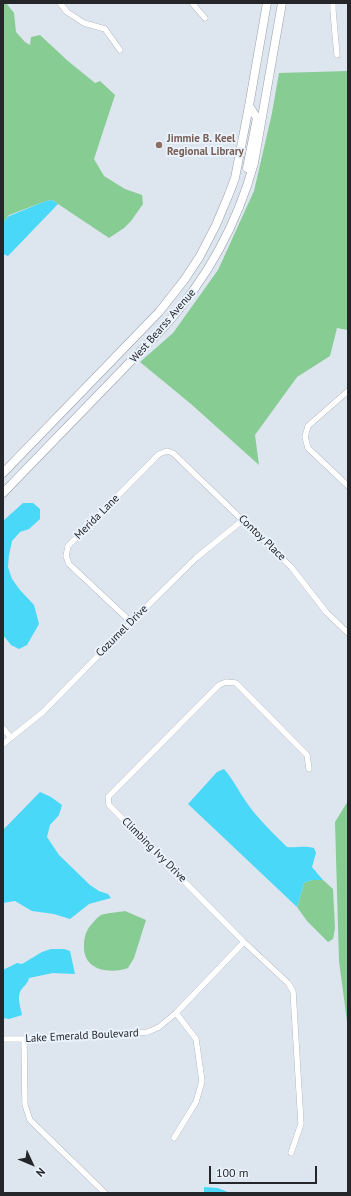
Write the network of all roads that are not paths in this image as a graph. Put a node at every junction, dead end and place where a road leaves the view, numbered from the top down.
1 (60, 3) edge
2 (192, 3) edge
3 (267, 3) edge
4 (282, 3) edge
5 (333, 3) edge
6 (204, 18) dead end
7 (120, 50) dead end
8 (337, 54) dead end
9 (249, 106) junction
10 (249, 181) junction
11 (348, 391) edge
12 (167, 451) joint
13 (3, 473) edge
14 (348, 486) edge
15 (3, 493) edge
16 (243, 520) junction
17 (131, 622) junction
18 (348, 633) edge
19 (3, 728) edge
20 (11, 738) junction
21 (3, 744) edge
22 (309, 770) dead end
23 (244, 942) junction
24 (176, 1014) junction
25 (3, 1039) edge
26 (24, 1039) junction
27 (174, 1138) dead end
28 (291, 1154) dead end
29 (105, 1193) edge

1 - 7 street
2 - 6 street
3 - 9 main road, West Bearss Avenue
4 - 10 main road, West Bearss Avenue
5 - 8 street
9 - 10 main road
9 - 13 main road, West Bearss Avenue
10 - 15 main road, West Bearss Avenue
11 - 14 street
12 - 16 street, Contoy Place
12 - 17 street, Merida Lane
16 - 17 street, Cozumel Drive
16 - 18 street, Contoy Place
17 - 20 street, Cozumel Drive
19 - 20 street
20 - 21 street, Cozumel Drive
22 - 23 street, Climbing Ivy Drive
23 - 24 street, Lake Emerald Boulevard
23 - 28 street, Climbing Ivy Drive
24 - 26 street, Lake Emerald Boulevard
24 - 27 street
25 - 26 street, Lake Emerald Boulevard
26 - 29 street

